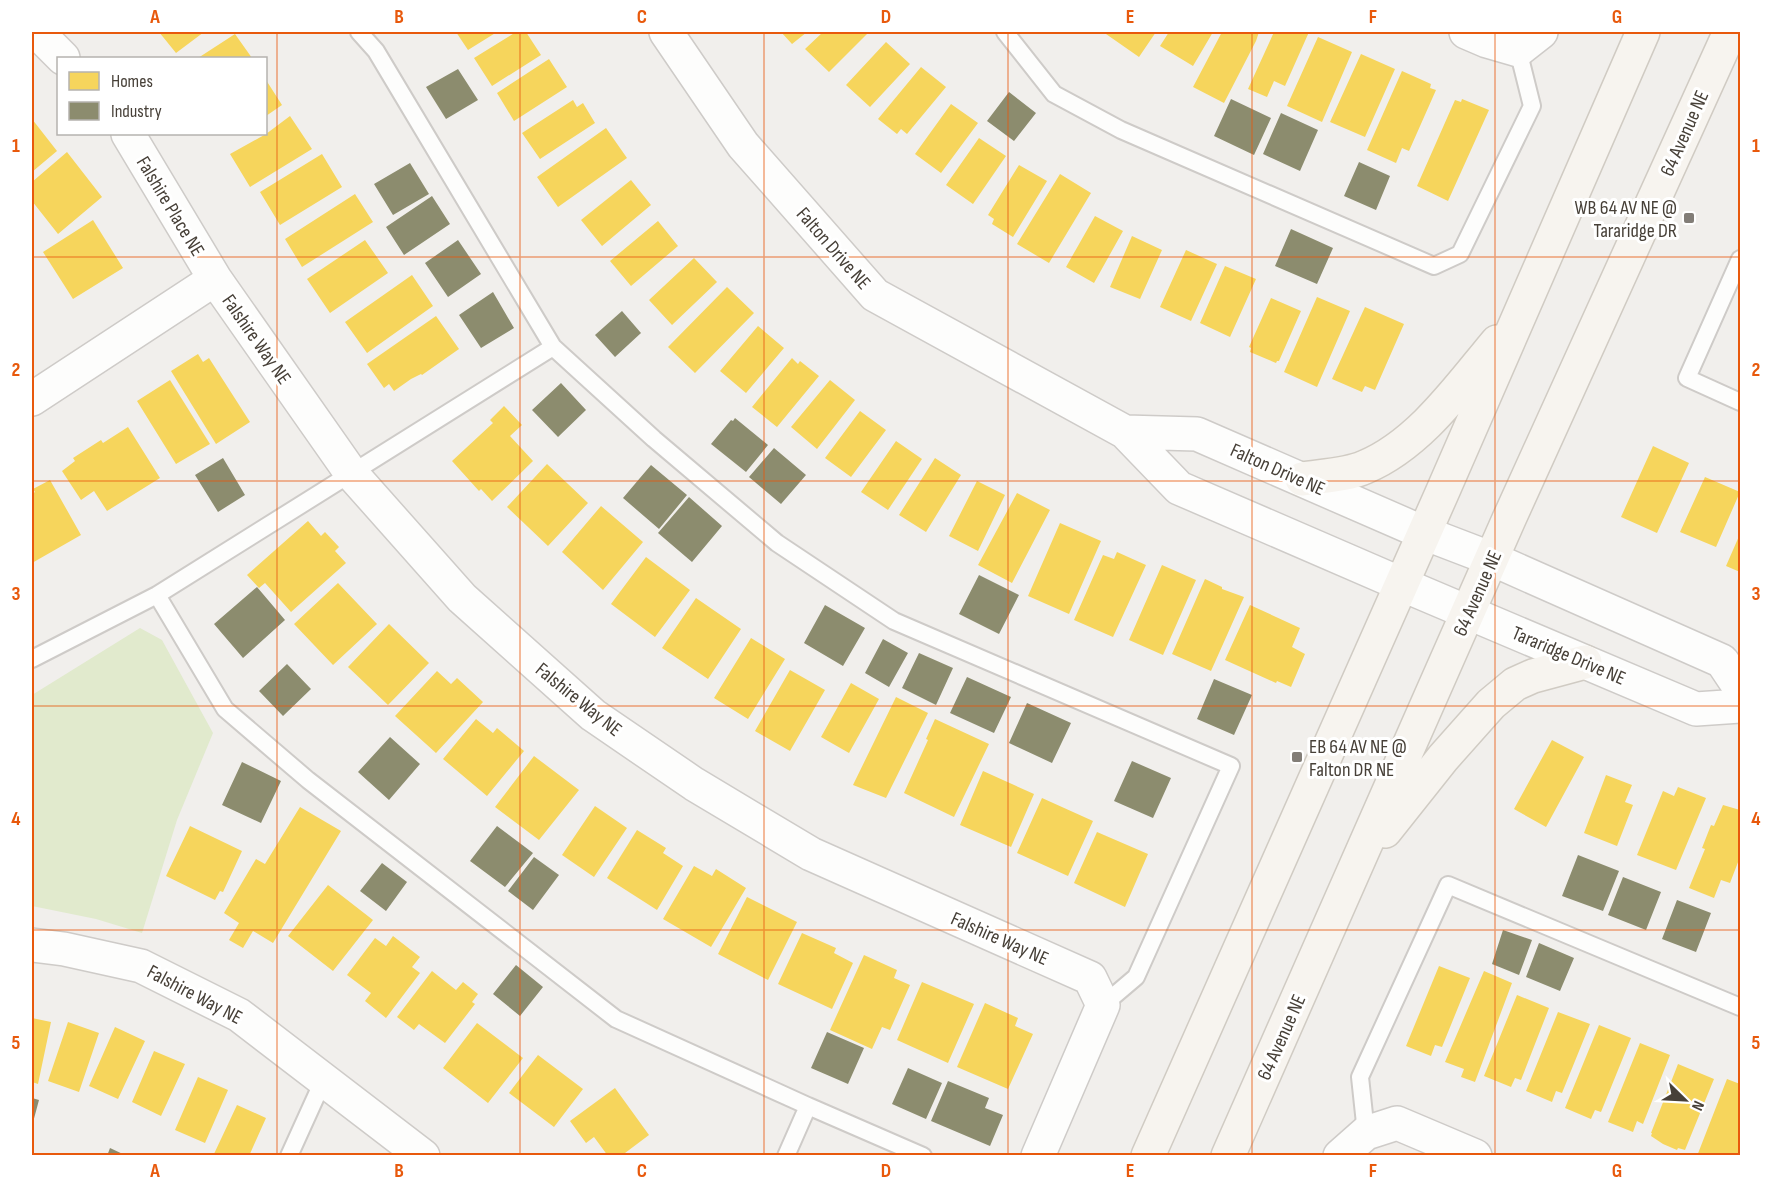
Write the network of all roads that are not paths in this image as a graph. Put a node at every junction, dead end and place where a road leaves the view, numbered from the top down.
1 (32, 32) edge
2 (359, 32) edge
3 (666, 32) edge
4 (1005, 32) edge
5 (1466, 32) edge
6 (1643, 32) edge
7 (1730, 32) edge
8 (1529, 41) edge
9 (62, 57) edge
10 (129, 135) edge
11 (1740, 259) edge
12 (215, 279) junction
13 (1520, 315) junction
14 (553, 347) junction
15 (32, 399) edge
16 (1740, 402) edge
17 (1125, 432) junction
18 (351, 473) junction
19 (1302, 480) junction
20 (1424, 533) junction
21 (1492, 559) junction
22 (1401, 584) junction
23 (157, 595) junction
24 (1468, 613) junction
25 (32, 659) edge
26 (1584, 662) junction
27 (1740, 687) edge
28 (1740, 706) edge
29 (1357, 865) junction
30 (32, 945) edge
31 (1103, 1005) junction
32 (1740, 1006) edge
33 (323, 1081) junction
34 (808, 1106) junction
35 (1366, 1133) junction
36 (289, 1155) edge
37 (423, 1155) edge
38 (786, 1155) edge
39 (923, 1155) edge
40 (1038, 1155) edge
41 (1148, 1155) edge
42 (1228, 1155) edge
43 (1340, 1155) edge
44 (1475, 1155) edge

1 - 9 street
2 - 14 lane
3 - 17 street, Falton Drive NE
4 - 8 lane
5 - 8 street
6 - 13 main road
7 - 21 main road, 64 Avenue NE
10 - 12 street, Falshire Place NE
11 - 16 lane
12 - 15 street, Falshire Way NE
12 - 18 street, Falshire Way NE
13 - 19 main road
13 - 20 main road
14 - 18 lane
14 - 31 lane
17 - 19 street, Falton Drive NE
17 - 22 street, Falton Drive NE
18 - 23 lane
18 - 31 street, Falshire Way NE
19 - 20 street, Falton Drive NE
20 - 21 street
20 - 22 main road
21 - 24 main road, 64 Avenue NE
21 - 27 street
22 - 24 street, Tararidge Drive NE
22 - 41 main road
23 - 25 lane
23 - 34 lane
24 - 26 street, Tararidge Drive NE
24 - 29 main road, 64 Avenue NE
26 - 28 street, Tararidge Drive NE
26 - 29 main road
29 - 42 main road, 64 Avenue NE
30 - 33 street, Falshire Way NE
31 - 40 street
32 - 35 lane
33 - 36 lane
33 - 37 street, Falshire Way NE
34 - 38 lane
34 - 39 lane
35 - 43 street
35 - 44 street

